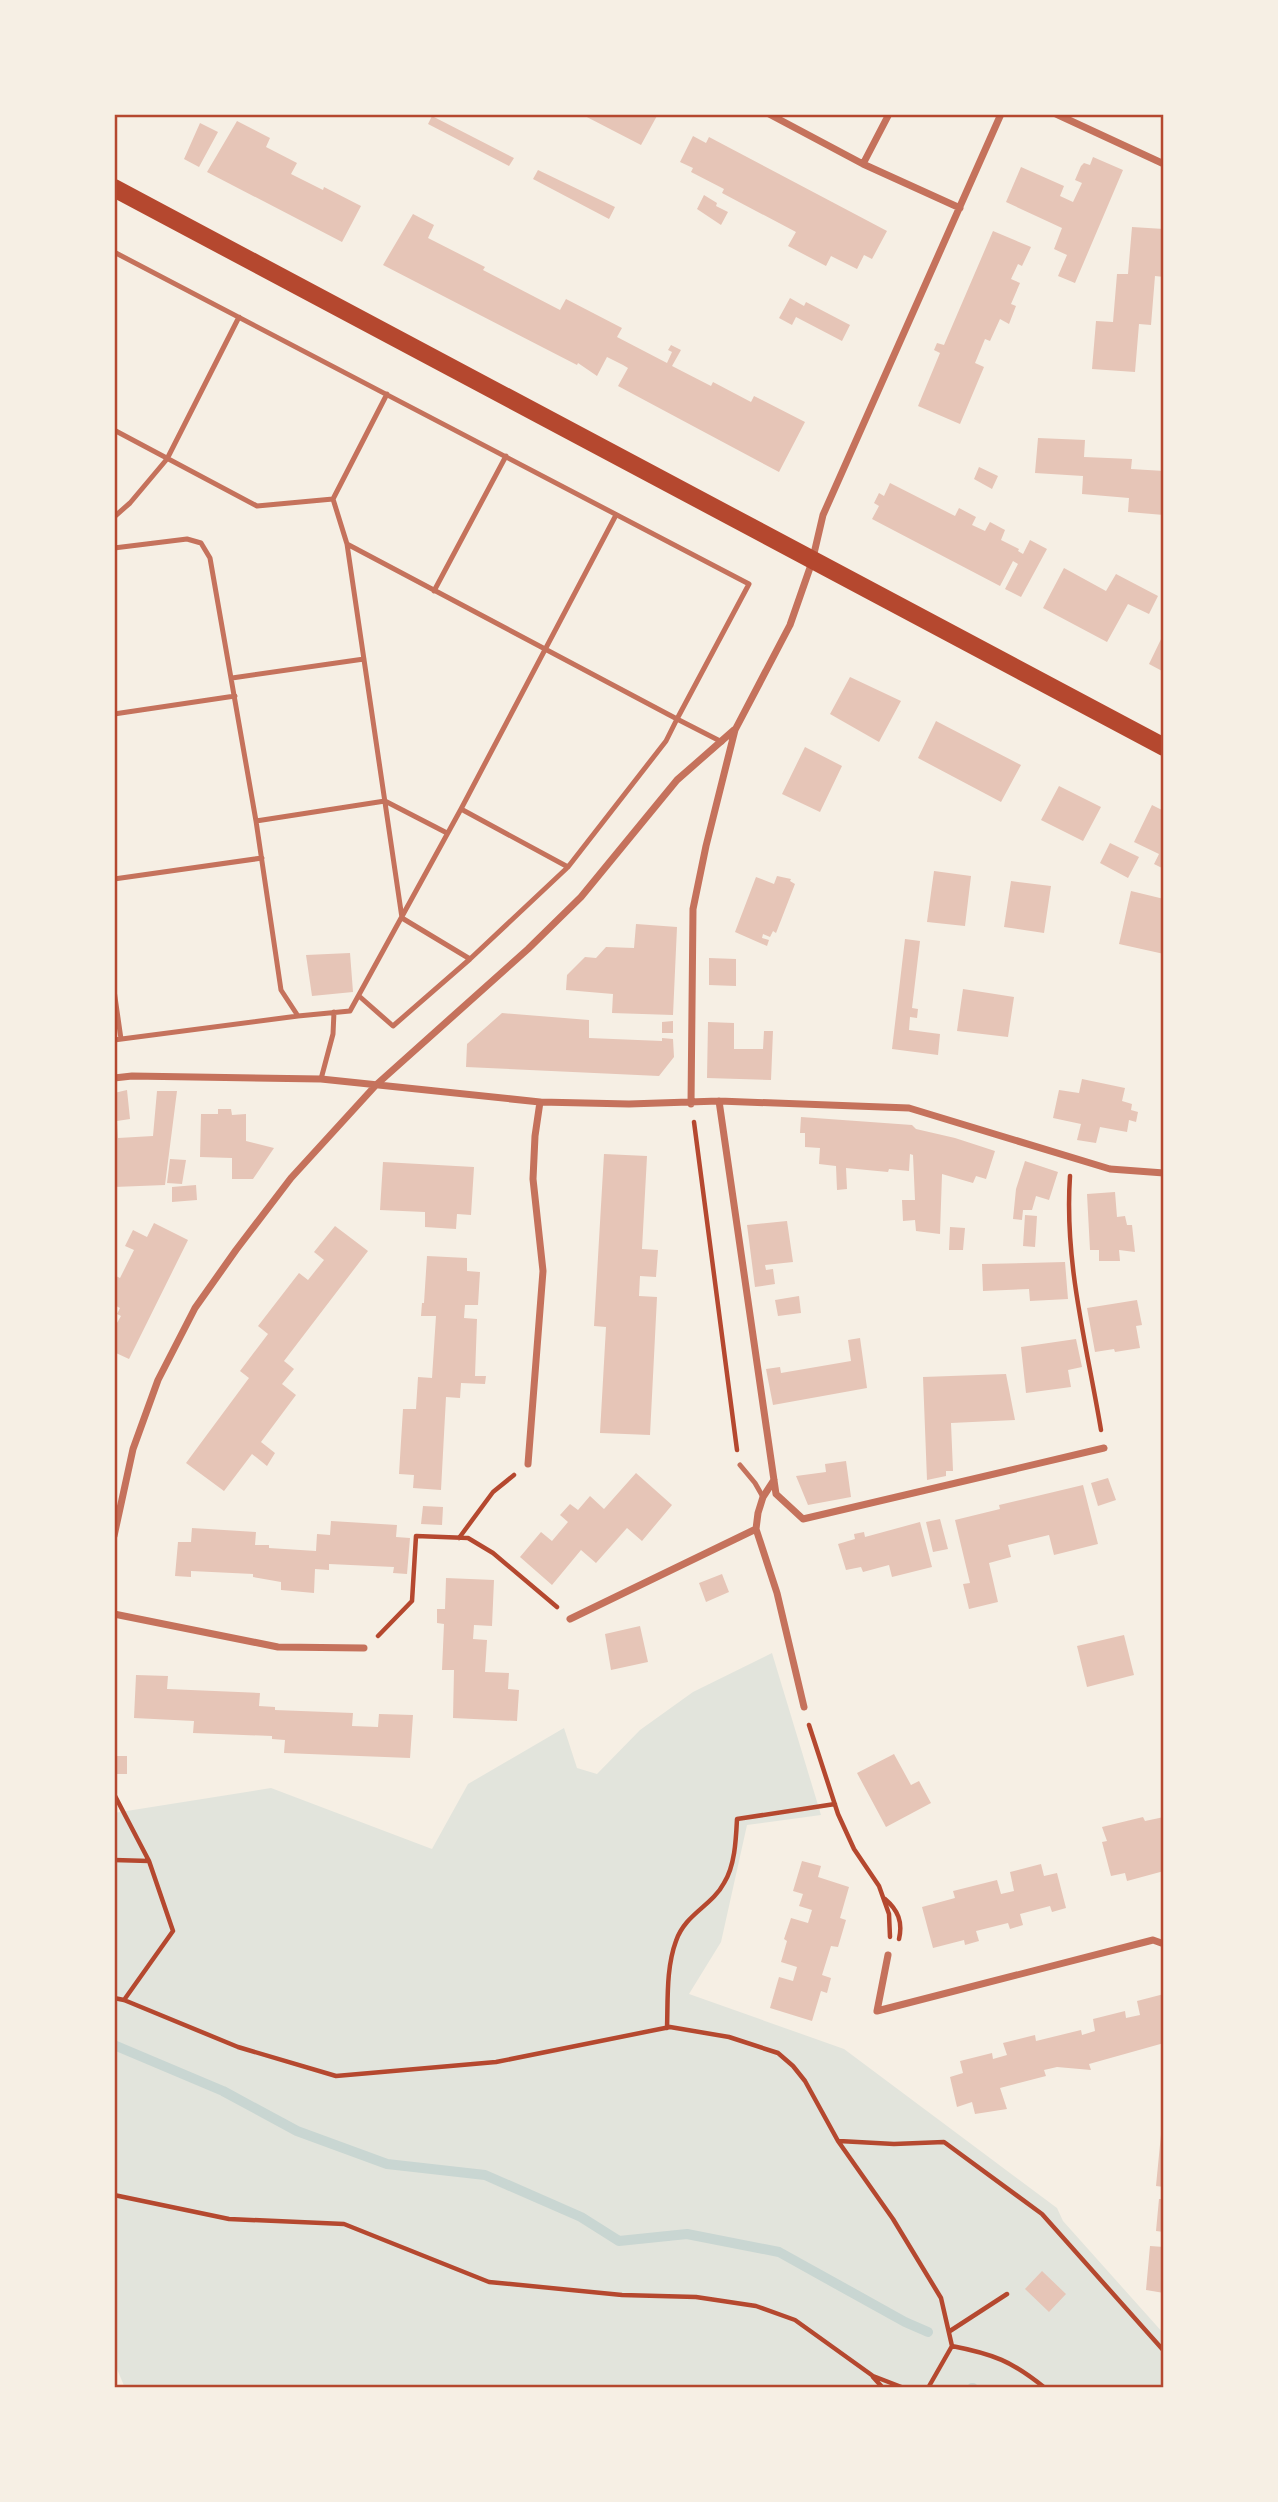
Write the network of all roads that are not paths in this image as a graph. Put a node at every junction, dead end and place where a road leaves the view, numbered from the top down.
1 (769, 114) edge
2 (889, 114) edge
3 (1000, 114) edge
4 (1056, 114) edge
5 (863, 164) junction
6 (1164, 164) edge
7 (114, 188) edge
8 (960, 208) junction
9 (114, 252) edge
10 (239, 317) junction
11 (387, 394) junction
12 (114, 430) edge
13 (506, 456) junction
14 (167, 459) junction
15 (334, 499) junction
16 (616, 515) junction
17 (114, 517) edge
18 (346, 544) junction
19 (114, 548) edge
20 (812, 562) junction
21 (434, 591) junction
22 (546, 649) junction
23 (364, 659) junction
24 (232, 678) junction
25 (234, 696) junction
26 (114, 714) edge
27 (677, 719) junction
28 (735, 730) junction
29 (722, 742) junction
30 (1164, 747) edge
31 (385, 801) junction
32 (461, 809) junction
33 (256, 821) junction
34 (447, 834) junction
35 (262, 858) junction
36 (568, 867) junction
37 (114, 878) edge
38 (402, 918) junction
39 (470, 959) junction
40 (114, 990) edge
41 (359, 996) junction
42 (334, 1012) junction
43 (298, 1016) junction
44 (121, 1039) junction
45 (114, 1040) edge
46 (114, 1078) edge
47 (321, 1079) junction
48 (376, 1085) junction
49 (719, 1101) junction
50 (540, 1102) junction
51 (691, 1104) junction
52 (1164, 1173) edge
53 (1104, 1448) road end
54 (528, 1464) road end
55 (740, 1465) road end
56 (775, 1480) junction
57 (763, 1497) junction
58 (756, 1529) junction
59 (114, 1536) edge
60 (114, 1614) edge
61 (570, 1619) road end
62 (364, 1648) road end
63 (804, 1707) road end
64 (1164, 1944) edge
65 (888, 1955) dead end

1 - 5 street
2 - 5 street
3 - 8 street
4 - 6 street
5 - 8 street
7 - 20 main road
8 - 20 street
9 - 10 lane
10 - 11 lane
10 - 14 lane
11 - 13 lane
11 - 15 lane
12 - 14 lane
13 - 16 lane
13 - 21 lane
14 - 15 lane
14 - 17 lane
15 - 18 lane
16 - 22 lane
16 - 27 lane
18 - 21 lane
18 - 23 lane
19 - 24 lane
20 - 28 street
20 - 30 main road
21 - 22 lane
22 - 27 lane
22 - 32 lane
23 - 24 lane
23 - 31 lane
24 - 25 lane
25 - 26 lane
25 - 33 lane
27 - 29 lane
27 - 36 lane
28 - 29 street
28 - 51 street
29 - 48 street
31 - 33 lane
31 - 34 lane
31 - 38 lane
32 - 34 lane
32 - 36 lane
33 - 35 lane
34 - 38 lane
35 - 37 lane
35 - 43 lane
36 - 39 lane
38 - 39 lane
38 - 41 lane
39 - 41 lane
40 - 44 lane
41 - 42 lane
42 - 43 lane
42 - 47 lane
43 - 44 lane
44 - 45 lane
46 - 47 street
47 - 48 street
48 - 50 street
48 - 59 street
49 - 51 street
49 - 52 street
49 - 56 street
50 - 51 street
50 - 54 street
53 - 56 street
55 - 57 lane
56 - 57 street
57 - 58 street
58 - 61 street
58 - 63 street
60 - 62 street
64 - 65 street

